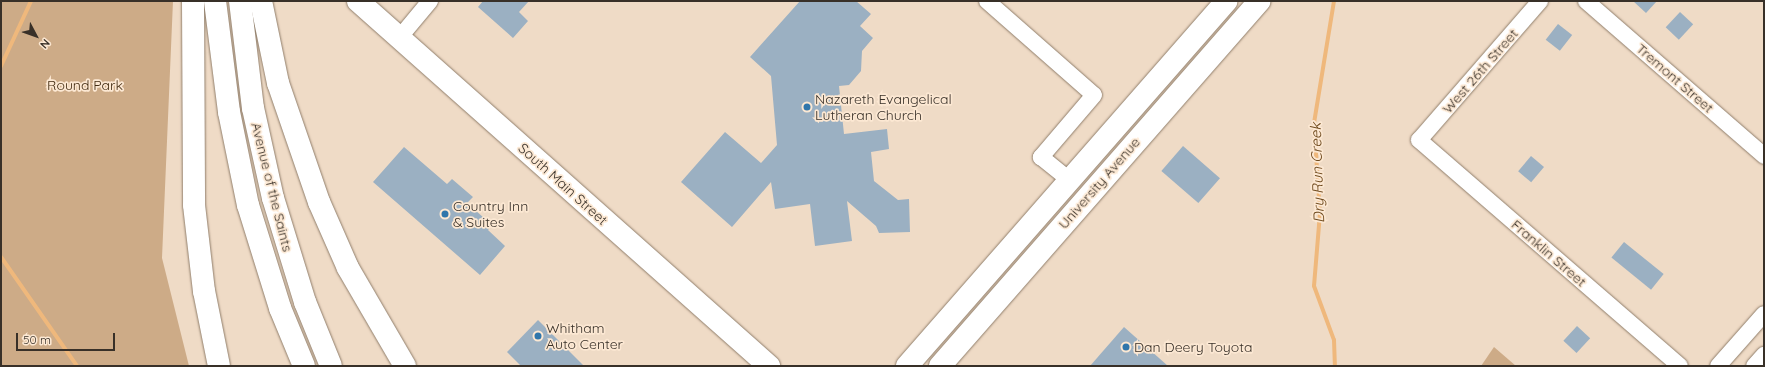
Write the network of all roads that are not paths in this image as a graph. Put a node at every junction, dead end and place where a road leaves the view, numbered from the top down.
1 (193, 1) edge
2 (214, 1) edge
3 (240, 1) edge
4 (261, 1) edge
5 (358, 1) edge
6 (430, 1) edge
7 (987, 1) edge
8 (1226, 1) edge
9 (1259, 1) edge
10 (1540, 1) edge
11 (1586, 1) edge
12 (400, 37) junction
13 (1419, 140) joint
14 (1764, 156) edge
15 (1069, 180) junction
16 (1764, 314) edge
17 (1764, 355) edge
18 (220, 366) edge
19 (304, 366) edge
20 (331, 366) edge
21 (405, 366) edge
22 (769, 366) edge
23 (907, 366) edge
24 (940, 366) edge
25 (1680, 366) edge
26 (1718, 366) edge
27 (1754, 366) edge

1 - 18 main road
2 - 19 main road, Avenue of the Saints
3 - 20 main road, Avenue of the Saints
4 - 21 main road
5 - 12 main road, South Main Street
6 - 12 street
7 - 15 street
8 - 15 main road, University Avenue
9 - 24 main road, University Avenue
10 - 13 street, West 26th Street
11 - 14 street, Tremont Street
12 - 22 main road, South Main Street
13 - 25 street, Franklin Street
15 - 23 main road, University Avenue
16 - 26 street
17 - 27 street

